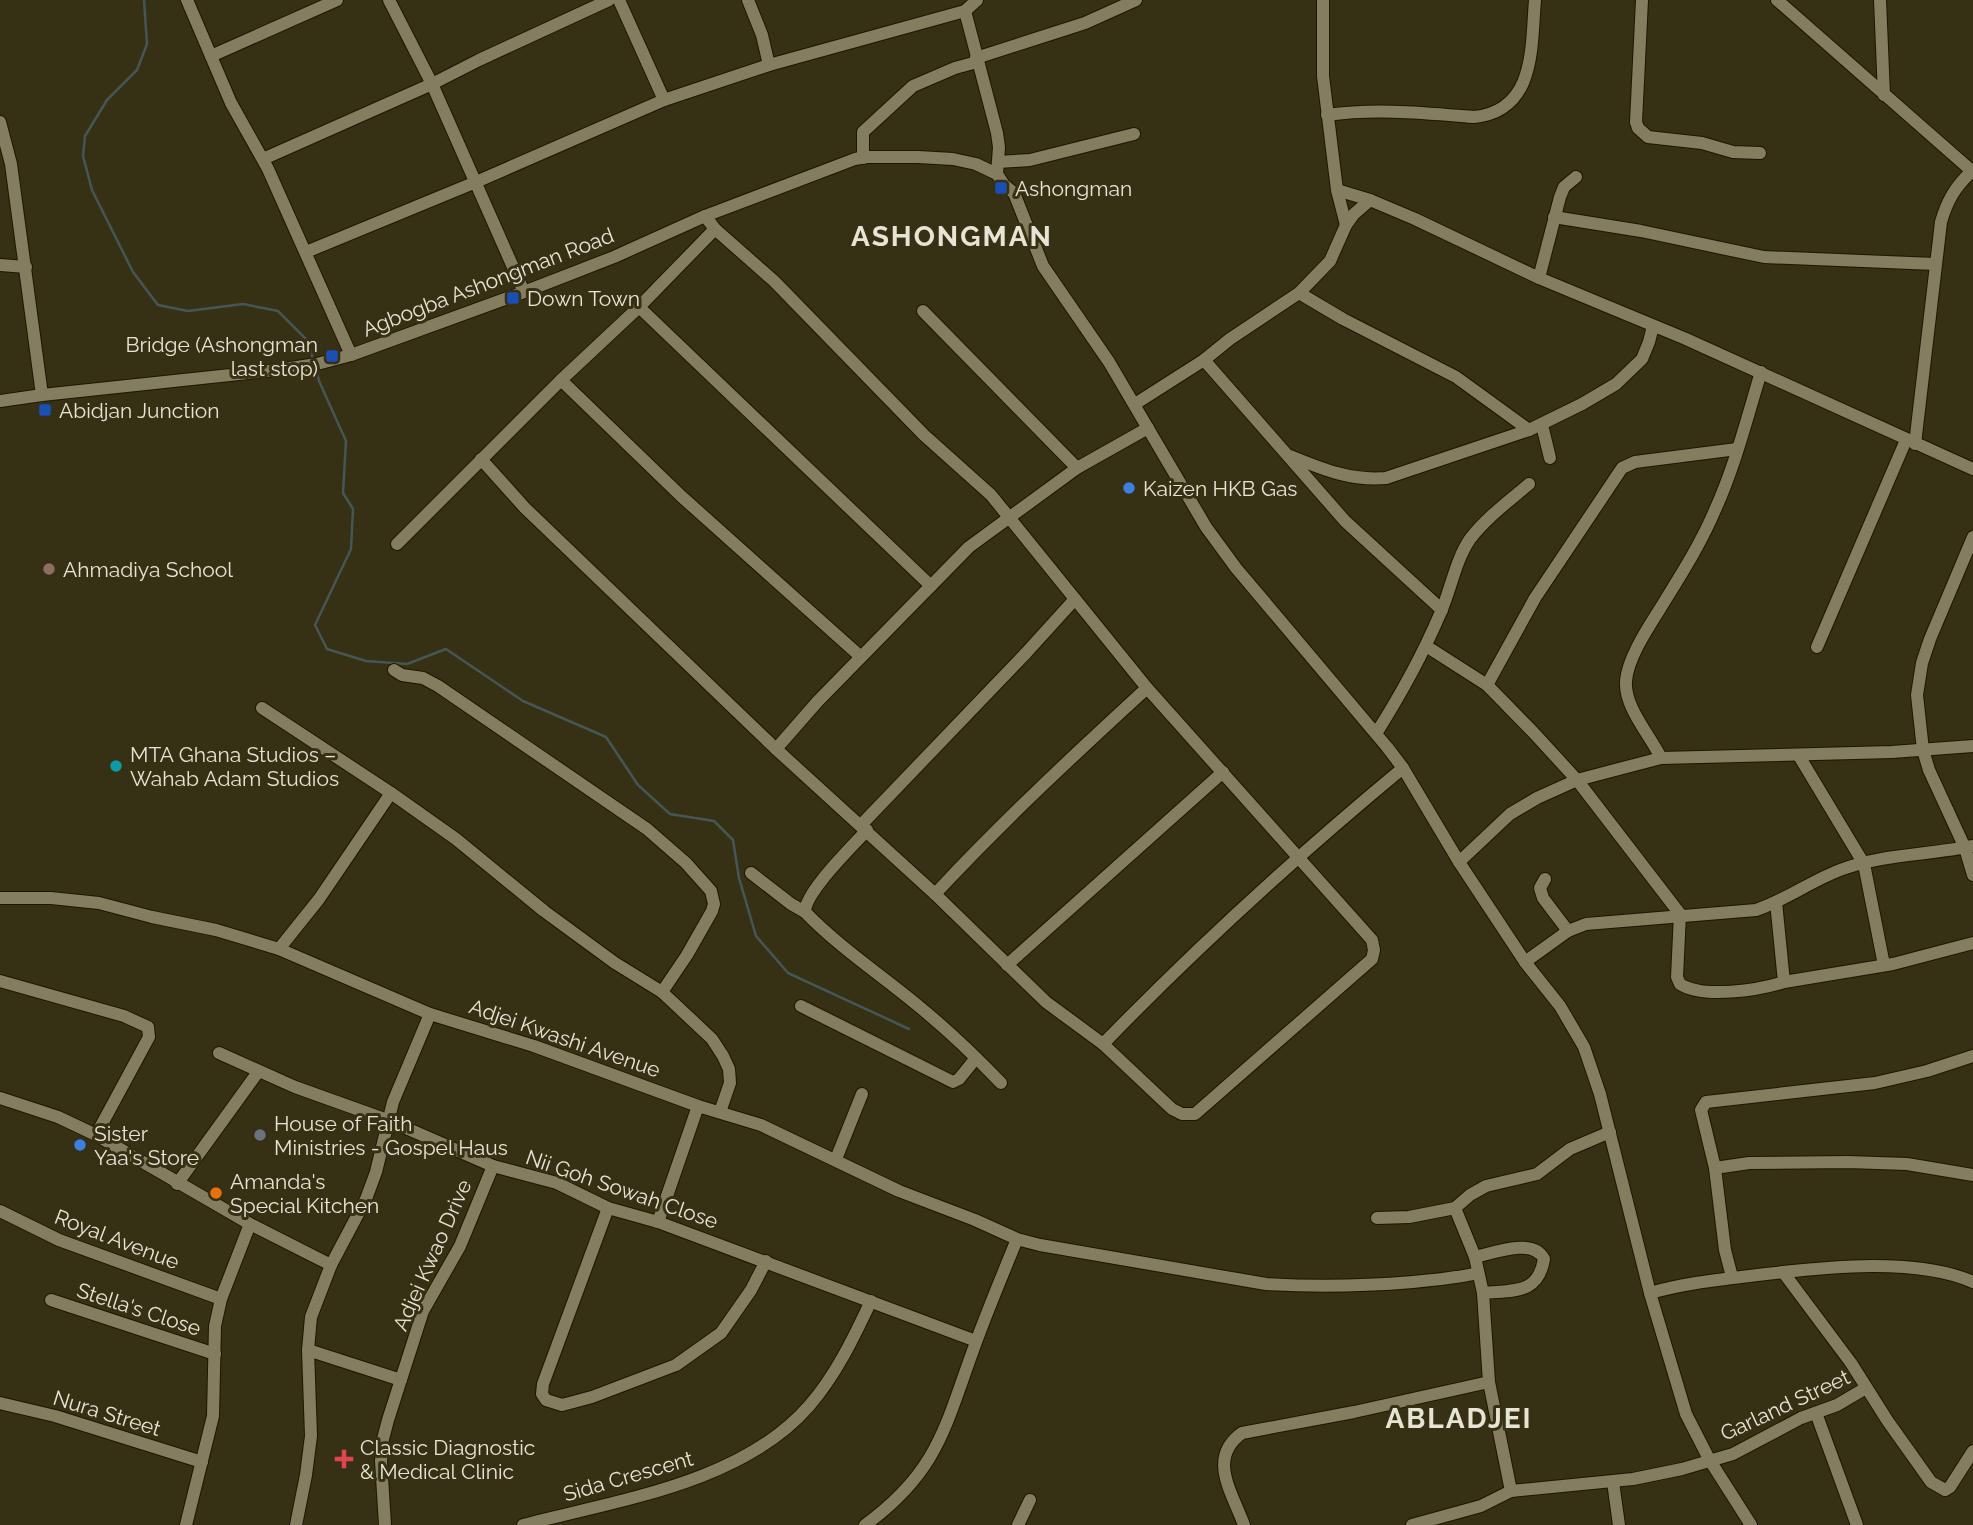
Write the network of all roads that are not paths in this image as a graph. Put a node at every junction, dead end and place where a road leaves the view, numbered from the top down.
1 (187, 0) edge
2 (337, 0) edge
3 (389, 0) edge
4 (609, 0) edge
5 (619, 0) edge
6 (748, 0) edge
7 (977, 0) edge
8 (1136, 0) edge
9 (1323, 0) edge
10 (1535, 0) edge
11 (1642, 0) edge
12 (1777, 0) edge
13 (1880, 0) edge
14 (965, 11) junction
15 (211, 56) junction
16 (976, 60) junction
17 (769, 65) junction
18 (432, 84) junction
19 (1884, 96) junction
20 (664, 100) junction
21 (1327, 115) junction
22 (0, 122) edge
23 (1134, 134) dead end
24 (4, 149) edge
25 (1760, 153) dead end
26 (863, 158) junction
27 (263, 159) junction
28 (997, 168) junction
29 (1972, 172) edge
30 (1576, 177) dead end
31 (476, 182) junction
32 (1337, 190) junction
33 (1370, 200) junction
34 (705, 216) junction
35 (1554, 216) junction
36 (1346, 225) junction
37 (715, 229) junction
38 (306, 252) junction
39 (1935, 264) junction
40 (0, 265) edge
41 (26, 267) junction
42 (1539, 278) junction
43 (524, 292) junction
44 (1299, 293) junction
45 (639, 307) junction
46 (923, 311) dead end
47 (1653, 326) junction
48 (351, 355) junction
49 (1204, 360) junction
50 (1761, 372) junction
51 (561, 380) junction
52 (42, 395) junction
53 (0, 401) edge
54 (1135, 404) junction
55 (1542, 425) junction
56 (1147, 428) junction
57 (1529, 430) junction
58 (1911, 442) junction
59 (1737, 449) junction
60 (1290, 456) junction
61 (1550, 458) dead end
62 (481, 459) junction
63 (1077, 468) junction
64 (1973, 469) edge
65 (1529, 484) dead end
66 (1010, 517) junction
67 (1973, 537) edge
68 (397, 544) dead end
69 (931, 586) junction
70 (1074, 599) junction
71 (1442, 610) junction
72 (1426, 646) junction
73 (1817, 647) dead end
74 (861, 657) junction
75 (394, 670) dead end
76 (1487, 685) junction
77 (1147, 688) junction
78 (262, 708) dead end
79 (1377, 732) junction
80 (1973, 746) edge
81 (776, 750) junction
82 (1923, 750) junction
83 (1799, 756) junction
84 (1661, 758) junction
85 (1403, 768) junction
86 (1223, 772) junction
87 (1577, 780) junction
88 (391, 793) junction
89 (864, 828) junction
90 (1969, 847) edge
91 (1299, 859) junction
92 (1459, 862) junction
93 (1864, 864) junction
94 (751, 873) dead end
95 (1973, 875) edge
96 (1545, 879) dead end
97 (935, 894) junction
98 (0, 898) edge
99 (1776, 902) junction
100 (805, 912) junction
101 (1680, 914) junction
102 (1568, 931) junction
103 (1973, 943) edge
104 (279, 949) junction
105 (1525, 962) junction
106 (1007, 965) junction
107 (1884, 965) junction
108 (0, 982) edge
109 (1784, 982) junction
110 (662, 992) junction
111 (802, 1006) dead end
112 (430, 1014) junction
113 (1103, 1044) junction
114 (219, 1053) dead end
115 (1973, 1056) edge
116 (972, 1063) junction
117 (258, 1072) junction
118 (1001, 1083) dead end
119 (862, 1094) dead end
120 (0, 1098) edge
121 (698, 1106) junction
122 (720, 1112) junction
123 (390, 1121) junction
124 (1610, 1132) junction
125 (96, 1135) junction
126 (836, 1160) junction
127 (493, 1166) junction
128 (1715, 1168) junction
129 (1973, 1175) edge
130 (177, 1184) junction
131 (608, 1208) junction
132 (1455, 1208) junction
133 (0, 1211) edge
134 (1377, 1219) dead end
135 (658, 1222) junction
136 (250, 1224) junction
137 (1017, 1239) junction
138 (1475, 1257) junction
139 (766, 1261) junction
140 (331, 1265) junction
141 (1783, 1272) junction
142 (1478, 1273) junction
143 (1732, 1277) junction
144 (1973, 1282) edge
145 (1483, 1293) junction
146 (1650, 1293) junction
147 (221, 1299) junction
148 (51, 1300) dead end
149 (871, 1301) junction
150 (976, 1341) junction
151 (309, 1350) junction
152 (215, 1354) junction
153 (401, 1380) junction
154 (1489, 1382) junction
155 (1866, 1388) junction
156 (0, 1404) edge
157 (1816, 1413) junction
158 (1973, 1451) edge
159 (1709, 1460) junction
160 (202, 1462) junction
161 (1613, 1482) junction
162 (1511, 1491) junction
163 (1030, 1500) dead end
164 (186, 1525) edge
165 (296, 1525) edge
166 (385, 1525) edge
167 (523, 1525) edge
168 (864, 1525) edge
169 (1018, 1525) edge
170 (1244, 1525) edge
171 (1412, 1525) edge
172 (1619, 1525) edge
173 (1751, 1525) edge
174 (1857, 1525) edge

1 - 15 street
2 - 15 street
3 - 18 street
4 - 18 street
5 - 20 street
6 - 17 street
7 - 14 street
8 - 16 street
9 - 21 street
10 - 21 street
11 - 25 street
12 - 19 street
13 - 19 street
14 - 16 street
14 - 17 street
15 - 27 street
16 - 26 street
16 - 28 street
17 - 20 street
18 - 27 street
18 - 31 street
19 - 29 street
20 - 31 street
21 - 32 street
22 - 24 street
23 - 28 street
24 - 41 street
26 - 28 street, Agbogba Ashongman Road
26 - 34 street, Agbogba Ashongman Road
27 - 38 street
28 - 54 street
29 - 39 street
30 - 35 street
31 - 38 street
31 - 43 street
32 - 33 street
32 - 36 street
33 - 36 street
33 - 42 street
34 - 37 street
34 - 43 street, Agbogba Ashongman Road
35 - 39 street
35 - 42 street
36 - 44 street
37 - 45 street
37 - 66 street
38 - 48 street
39 - 58 street
40 - 41 street
41 - 52 street
42 - 47 street
43 - 48 street, Agbogba Ashongman Road
44 - 49 street
44 - 57 street
45 - 51 street
45 - 69 street
46 - 63 street
47 - 50 street
47 - 55 street
48 - 52 street, Agbogba Ashongman Road
49 - 54 street
49 - 60 street
50 - 58 street
50 - 59 street
51 - 62 street
51 - 74 street
52 - 53 street, Agbogba Ashongman Road
54 - 56 street
55 - 57 street
55 - 61 street
56 - 63 street
56 - 79 street
57 - 60 street
58 - 64 street
58 - 73 street
59 - 76 street
59 - 84 street
60 - 71 street
62 - 68 street
62 - 81 street
63 - 66 street
65 - 71 street
66 - 69 street
66 - 70 street
67 - 82 street
69 - 74 street
70 - 77 street
70 - 89 street
71 - 72 street
72 - 76 street
72 - 79 street
74 - 81 street
75 - 110 street
76 - 87 street
77 - 86 street
77 - 97 street
78 - 88 street
79 - 85 street
80 - 82 street
81 - 89 street
82 - 83 street
82 - 90 street
83 - 84 street
83 - 93 street
84 - 87 street
85 - 91 street
85 - 92 street
86 - 91 street
86 - 106 street
87 - 92 street
87 - 101 street
88 - 104 street
88 - 110 street
89 - 97 street
89 - 100 street
90 - 93 street
90 - 95 street
91 - 113 street
91 - 113 street
92 - 105 street
93 - 99 street
93 - 107 street
94 - 100 street
96 - 102 street
97 - 106 street
98 - 104 street, Adjei Kwashi Avenue
99 - 101 street
99 - 109 street
100 - 116 street
101 - 102 street
101 - 109 street
102 - 105 street
103 - 107 street
104 - 112 street, Adjei Kwashi Avenue
105 - 124 street
106 - 113 street
107 - 109 street
108 - 125 street
110 - 122 street
111 - 116 street
112 - 121 street, Adjei Kwashi Avenue
112 - 123 street
114 - 117 street, Nii Goh Sowah Close
115 - 128 street
116 - 118 street
117 - 123 street, Nii Goh Sowah Close
117 - 130 street
119 - 126 street
120 - 125 street
121 - 122 street, Adjei Kwashi Avenue
121 - 135 street
122 - 126 street, Adjei Kwashi Avenue
123 - 127 street, Nii Goh Sowah Close
123 - 140 street
124 - 132 street
124 - 146 street
125 - 130 street
126 - 137 street, Adjei Kwashi Avenue
127 - 131 street, Nii Goh Sowah Close
127 - 153 street, Adjei Kwao Drive
128 - 129 street
128 - 143 street
130 - 136 street
131 - 135 street, Nii Goh Sowah Close
131 - 139 street
132 - 134 street
132 - 138 street
133 - 147 street, Royal Avenue
135 - 139 street, Nii Goh Sowah Close
136 - 140 street
136 - 147 street
137 - 142 street, Adjei Kwashi Avenue
137 - 150 street
138 - 142 street
138 - 145 street
139 - 149 street, Nii Goh Sowah Close
140 - 151 street
141 - 143 street
141 - 144 street
141 - 155 street
142 - 145 street
143 - 146 street
145 - 154 street
146 - 159 street
147 - 152 street
148 - 152 street, Stella's Close
149 - 150 street, Nii Goh Sowah Close
149 - 167 street, Sida Crescent
150 - 168 street
151 - 153 street
151 - 165 street
152 - 160 street
153 - 166 street, Adjei Kwao Drive
154 - 162 street
154 - 170 street
155 - 157 street, Garland Street
155 - 158 street, Garland Street
156 - 160 street, Nura Street
157 - 159 street, Garland Street
157 - 174 street
159 - 161 street, Garland Street
159 - 173 street
160 - 164 street
161 - 162 street, Garland Street
161 - 172 street
162 - 171 street, Garland Street
163 - 169 street

